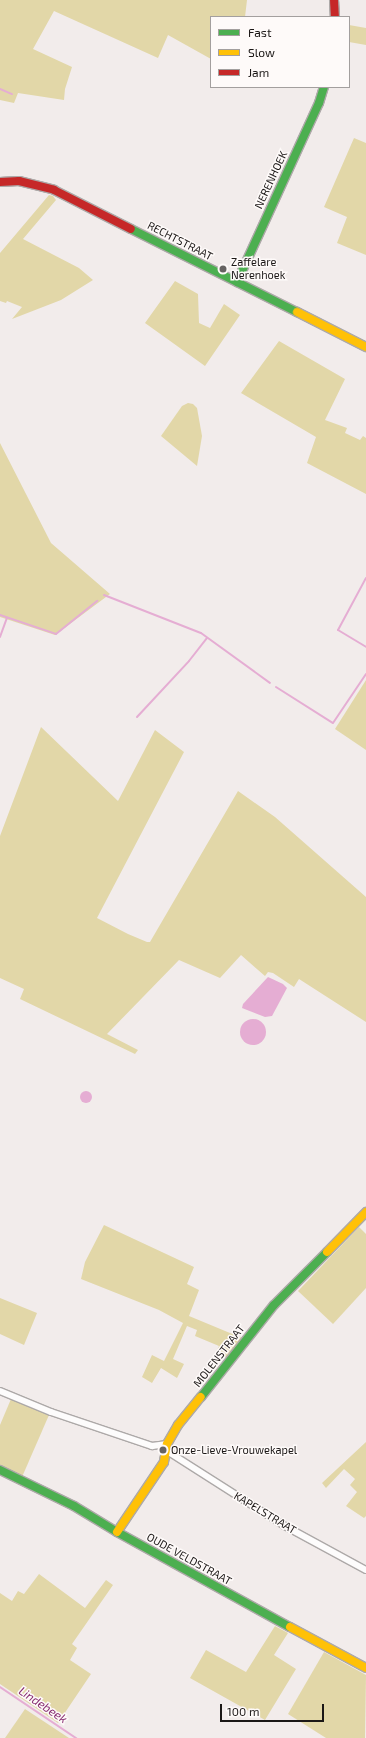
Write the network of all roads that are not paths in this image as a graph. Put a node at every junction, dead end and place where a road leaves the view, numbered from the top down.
1 (334, 0) edge
2 (334, 16) edge
3 (324, 88) edge
4 (0, 182) edge
5 (237, 282) junction
6 (366, 347) edge
7 (366, 1212) edge
8 (0, 1392) edge
9 (167, 1448) junction
10 (0, 1470) edge
11 (117, 1532) junction
12 (366, 1570) edge
13 (366, 1668) edge

1 - 2 street
3 - 5 street, NERENHOEK
4 - 5 street, RECHTSTRAAT
5 - 6 street, RECHTSTRAAT
7 - 9 street, MOLENSTRAAT
8 - 9 street
9 - 11 street, MOLENSTRAAT
9 - 12 street, KAPELSTRAAT
10 - 11 street, OUDE VELDSTRAAT
11 - 13 street, OUDE VELDSTRAAT

